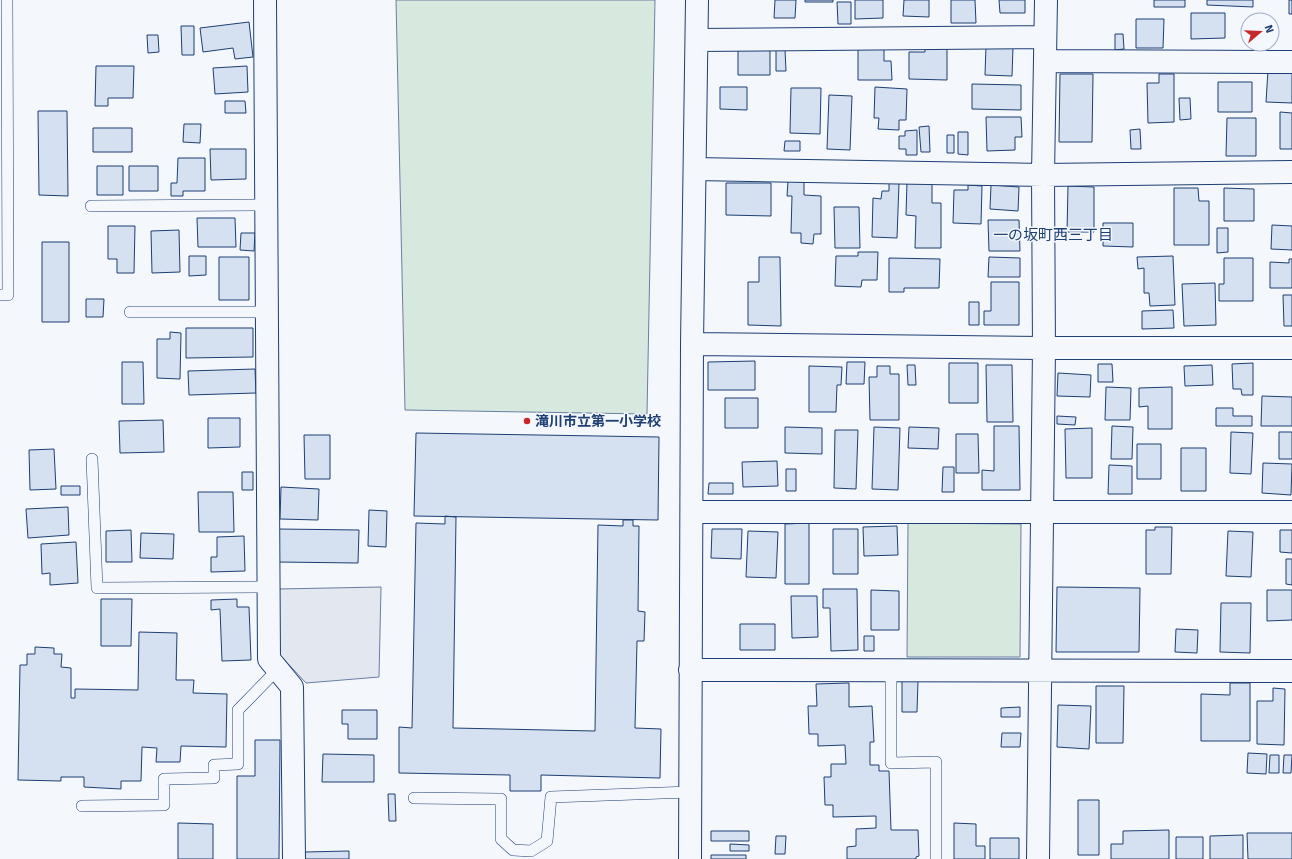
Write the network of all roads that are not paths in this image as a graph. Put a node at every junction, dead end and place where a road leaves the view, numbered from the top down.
1 (7, 0) edge
2 (265, 0) edge
3 (697, 0) edge
4 (1046, 0) edge
5 (1045, 37) junction
6 (697, 40) junction
7 (1045, 61) junction
8 (1292, 62) edge
9 (695, 169) junction
10 (1292, 172) edge
11 (1043, 175) junction
12 (266, 205) junction
13 (90, 206) dead end
14 (0, 295) edge
15 (130, 312) dead end
16 (267, 312) junction
17 (692, 344) junction
18 (1044, 348) junction
19 (1292, 348) edge
20 (92, 459) dead end
21 (1041, 511) junction
22 (692, 512) junction
23 (1292, 512) edge
24 (268, 588) junction
25 (278, 669) junction
26 (891, 669) junction
27 (690, 670) junction
28 (1039, 670) junction
29 (1292, 670) edge
30 (690, 792) junction
31 (414, 798) dead end
32 (82, 806) dead end
33 (294, 859) edge
34 (690, 859) edge
35 (936, 859) edge
36 (1038, 859) edge

1 - 14 lane
2 - 12 street
3 - 6 street
4 - 5 street
5 - 6 street
5 - 7 street
6 - 9 street
7 - 8 street
7 - 11 street
9 - 11 street
9 - 17 street
10 - 11 street
11 - 18 street
12 - 13 lane
12 - 16 street
15 - 16 lane
16 - 24 street
17 - 18 street
17 - 22 street
18 - 19 street
18 - 21 street
20 - 24 lane
21 - 22 street
21 - 23 street
21 - 28 street
22 - 27 street
24 - 25 street
25 - 32 lane
25 - 33 street
26 - 27 street
26 - 28 street
26 - 35 lane
27 - 30 street
28 - 29 street
28 - 36 street
30 - 31 lane
30 - 34 street

